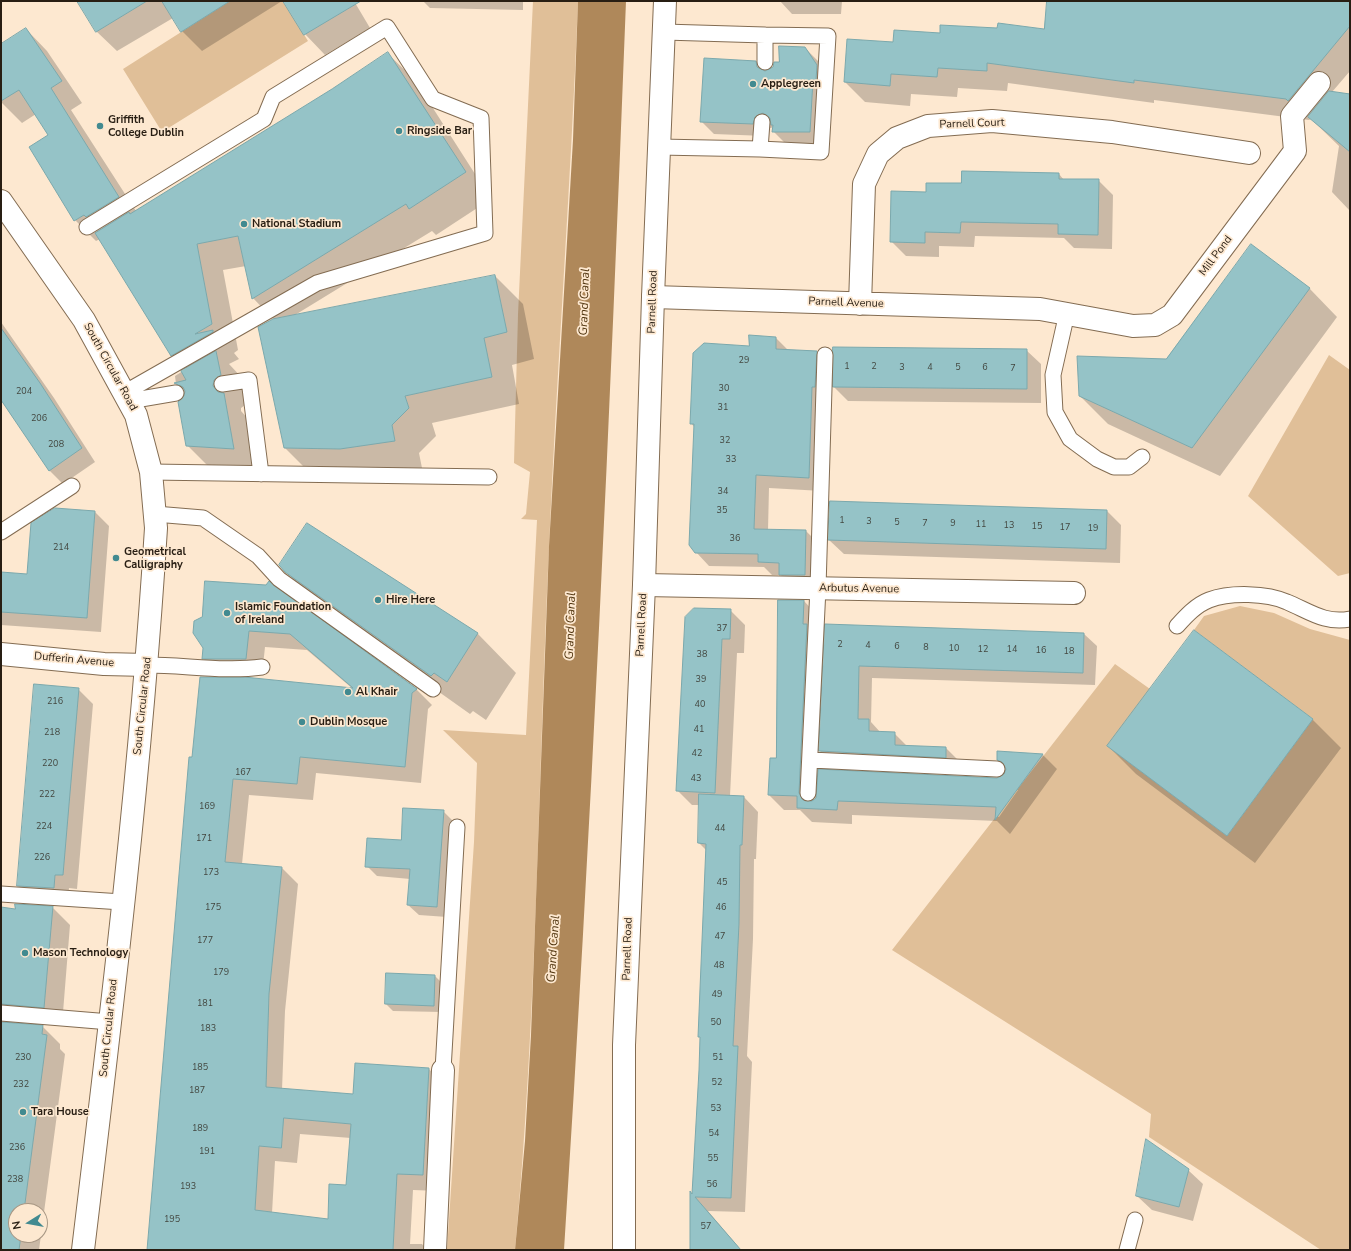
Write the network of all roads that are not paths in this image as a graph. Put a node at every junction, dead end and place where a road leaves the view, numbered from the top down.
1 (665, 1) edge
2 (664, 32) junction
3 (765, 35) junction
4 (765, 62) dead end
5 (1319, 83) dead end
6 (762, 122) dead end
7 (659, 147) junction
8 (760, 149) junction
9 (1249, 153) dead end
10 (1, 201) edge
11 (87, 227) dead end
12 (653, 297) junction
13 (860, 304) junction
14 (1040, 310) joint
15 (1067, 313) junction
16 (825, 355) dead end
17 (222, 384) dead end
18 (176, 393) dead end
19 (126, 397) junction
20 (1142, 458) dead end
21 (151, 472) junction
22 (261, 474) junction
23 (489, 477) dead end
24 (72, 486) dead end
25 (156, 514) junction
26 (1, 532) edge
27 (644, 585) junction
28 (818, 588) junction
29 (1074, 593) dead end
30 (1350, 619) edge
31 (1177, 626) dead end
32 (1, 654) edge
33 (147, 665) junction
34 (262, 667) dead end
35 (433, 689) dead end
36 (811, 760) junction
37 (997, 769) dead end
38 (808, 793) dead end
39 (457, 827) dead end
40 (1, 894) edge
41 (122, 902) junction
42 (1, 1013) edge
43 (110, 1022) junction
44 (443, 1070) joint
45 (1135, 1220) dead end
46 (83, 1250) edge
47 (435, 1250) edge
48 (624, 1250) edge
49 (1127, 1250) edge

1 - 2 main road, Parnell Road
2 - 3 lane
2 - 7 main road, Parnell Road
3 - 4 lane
3 - 8 lane
5 - 15 main road, Mill Pond
6 - 8 lane
7 - 8 lane
7 - 12 main road, Parnell Road
9 - 13 main road, Parnell Court
10 - 19 main road, South Circular Road
11 - 19 lane
12 - 13 main road, Parnell Avenue
12 - 27 main road, Parnell Road
13 - 14 main road, Parnell Avenue
14 - 15 main road, Mill Pond
15 - 20 lane
16 - 28 lane
17 - 22 lane
18 - 19 lane
19 - 21 main road, South Circular Road
21 - 22 lane
21 - 25 main road, South Circular Road
22 - 23 lane
24 - 26 lane
25 - 33 main road, South Circular Road
25 - 35 lane
27 - 28 main road, Arbutus Avenue
27 - 48 main road, Parnell Road
28 - 29 main road, Arbutus Avenue
28 - 36 lane
30 - 31 lane
32 - 33 main road, Dufferin Avenue
33 - 34 lane
33 - 41 main road, South Circular Road
36 - 37 lane
36 - 38 lane
39 - 44 lane
40 - 41 lane
41 - 43 main road, South Circular Road
42 - 43 lane
43 - 46 main road, South Circular Road
44 - 47 main road
45 - 49 lane

